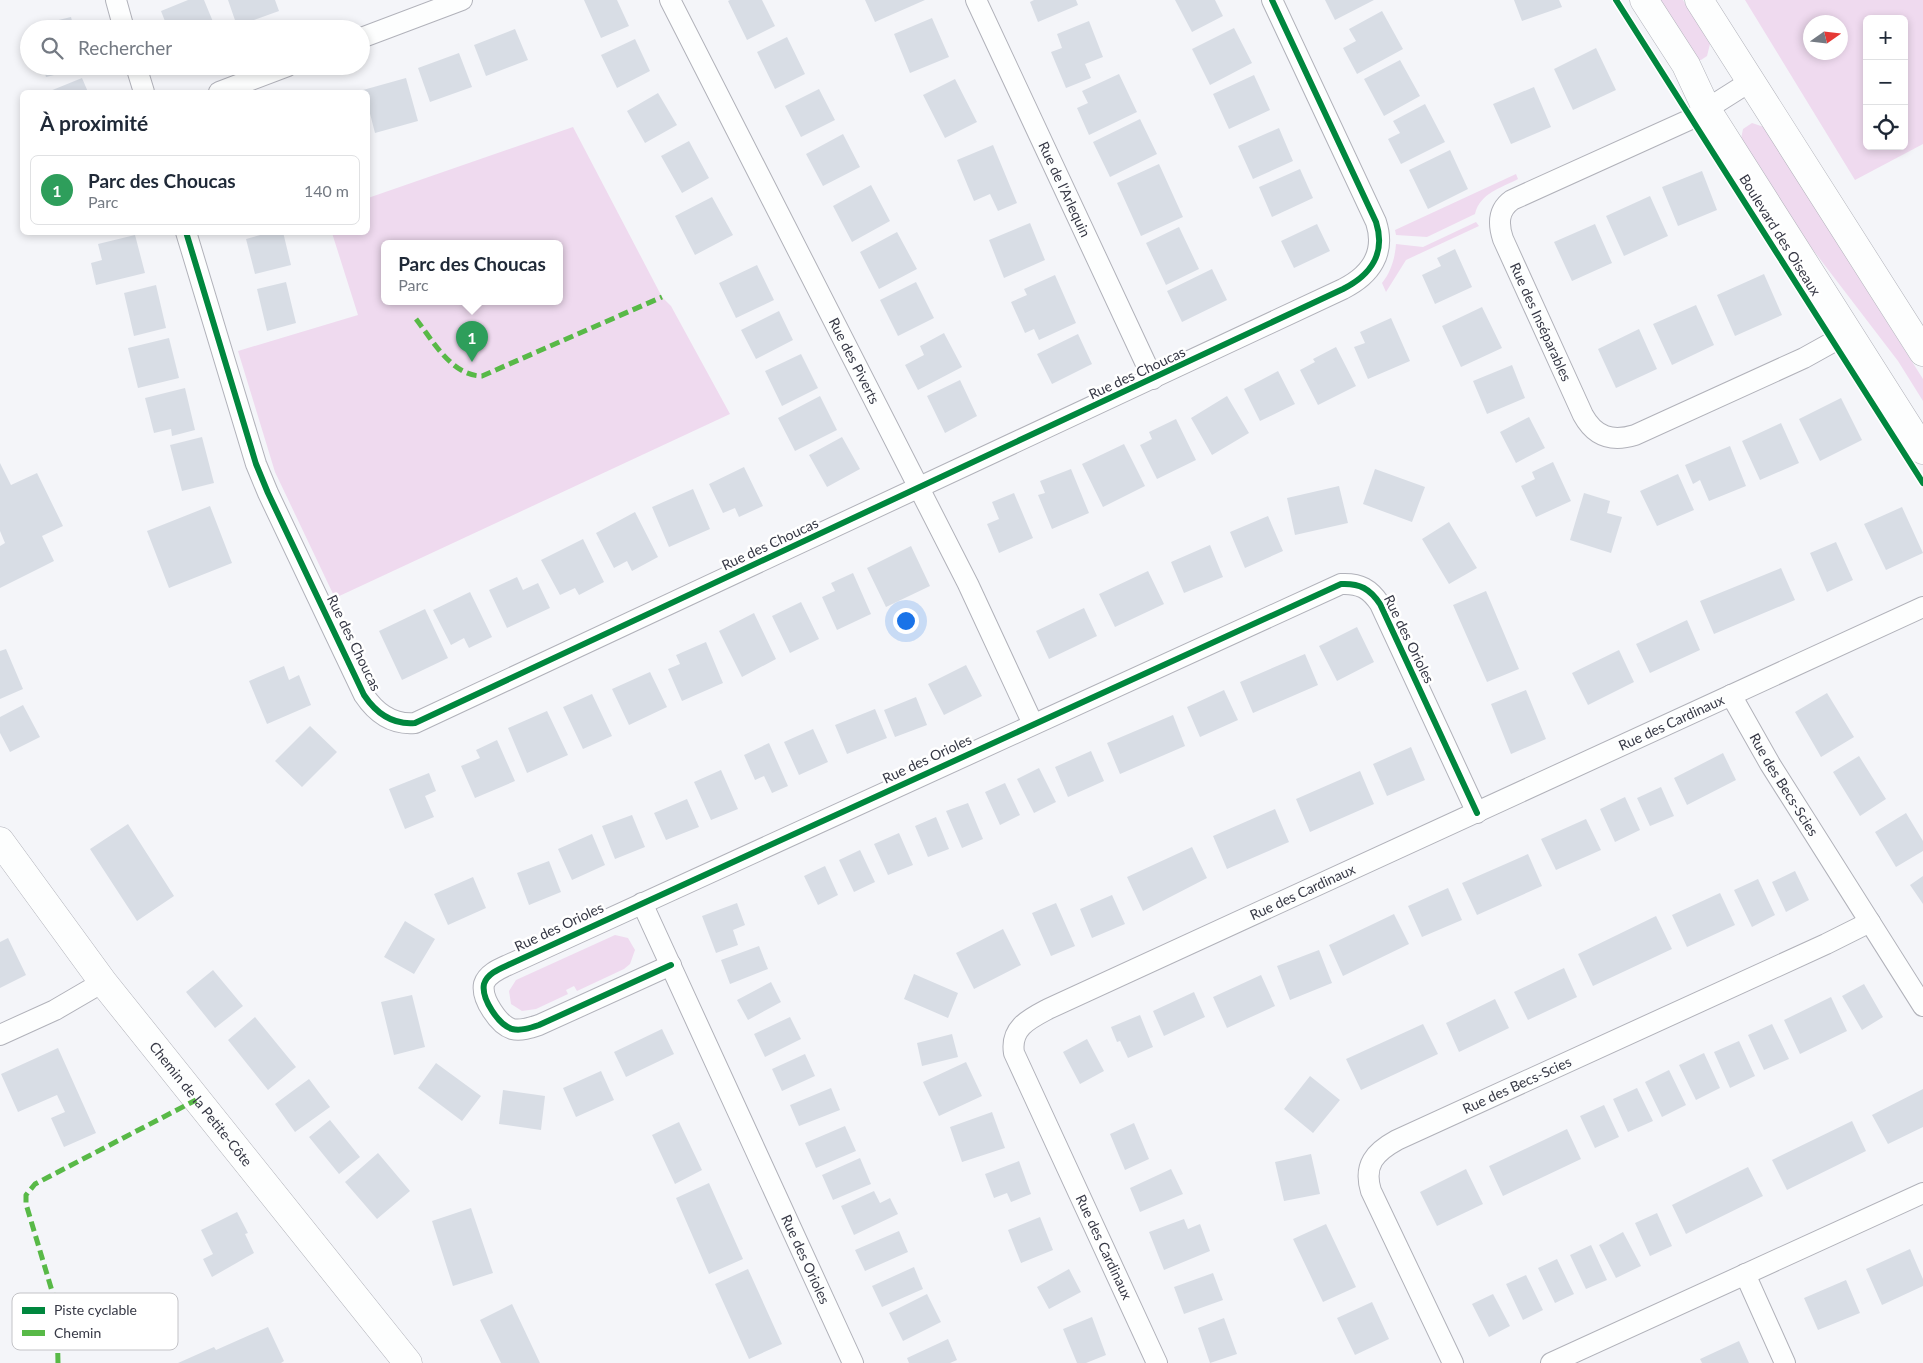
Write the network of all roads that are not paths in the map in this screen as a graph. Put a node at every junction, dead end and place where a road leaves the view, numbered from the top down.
1 (116, 0) edge
2 (462, 0) edge
3 (670, 0) edge
4 (976, 0) edge
5 (1272, 0) edge
6 (1644, 0) edge
7 (1699, 0) edge
8 (122, 20) edge
9 (370, 35) edge
10 (139, 75) edge
11 (264, 75) edge
12 (1751, 81) junction
13 (143, 90) edge
14 (224, 90) edge
15 (1707, 110) junction
16 (187, 235) edge
17 (1848, 333) junction
18 (1923, 352) edge
19 (1153, 379) junction
20 (1923, 450) edge
21 (918, 488) junction
22 (1923, 607) edge
23 (1731, 696) junction
24 (1033, 724) junction
25 (1477, 813) junction
26 (0, 841) edge
27 (642, 903) junction
28 (1870, 922) junction
29 (671, 965) junction
30 (103, 982) junction
31 (1923, 1006) edge
32 (0, 1036) edge
33 (1923, 1193) edge
34 (1744, 1274) junction
35 (408, 1363) edge
36 (854, 1363) edge
37 (1157, 1363) edge
38 (1453, 1363) edge
39 (1551, 1363) edge
40 (1785, 1363) edge

1 - 8 street
2 - 9 street
3 - 21 street, Rue des Piverts
4 - 19 street, Rue de l'Arlequin
5 - 19 street, Rue des Choucas
6 - 15 street, Boulevard des Oiseaux
7 - 12 street
10 - 13 street
11 - 14 street
12 - 15 street, Rue des Inséparables
12 - 18 street
15 - 17 street, Boulevard des Oiseaux
15 - 17 street, Rue des Inséparables
16 - 21 street, Rue des Choucas
17 - 20 street, Boulevard des Oiseaux
19 - 21 street, Rue des Choucas
21 - 24 street, Rue des Piverts
22 - 23 street, Rue des Cardinaux
23 - 25 street, Rue des Cardinaux
23 - 28 street, Rue des Becs-Scies
24 - 25 street, Rue des Orioles
24 - 27 street, Rue des Orioles
25 - 37 street, Rue des Cardinaux
26 - 30 street, Chemin de la Petite-Côte
27 - 29 street, Rue des Orioles
27 - 29 street, Rue des Orioles
28 - 31 street, Rue des Becs-Scies
28 - 38 street, Rue des Becs-Scies
29 - 36 street, Rue des Orioles
30 - 32 street
30 - 35 street, Chemin de la Petite-Côte
33 - 34 street
34 - 39 street
34 - 40 street

